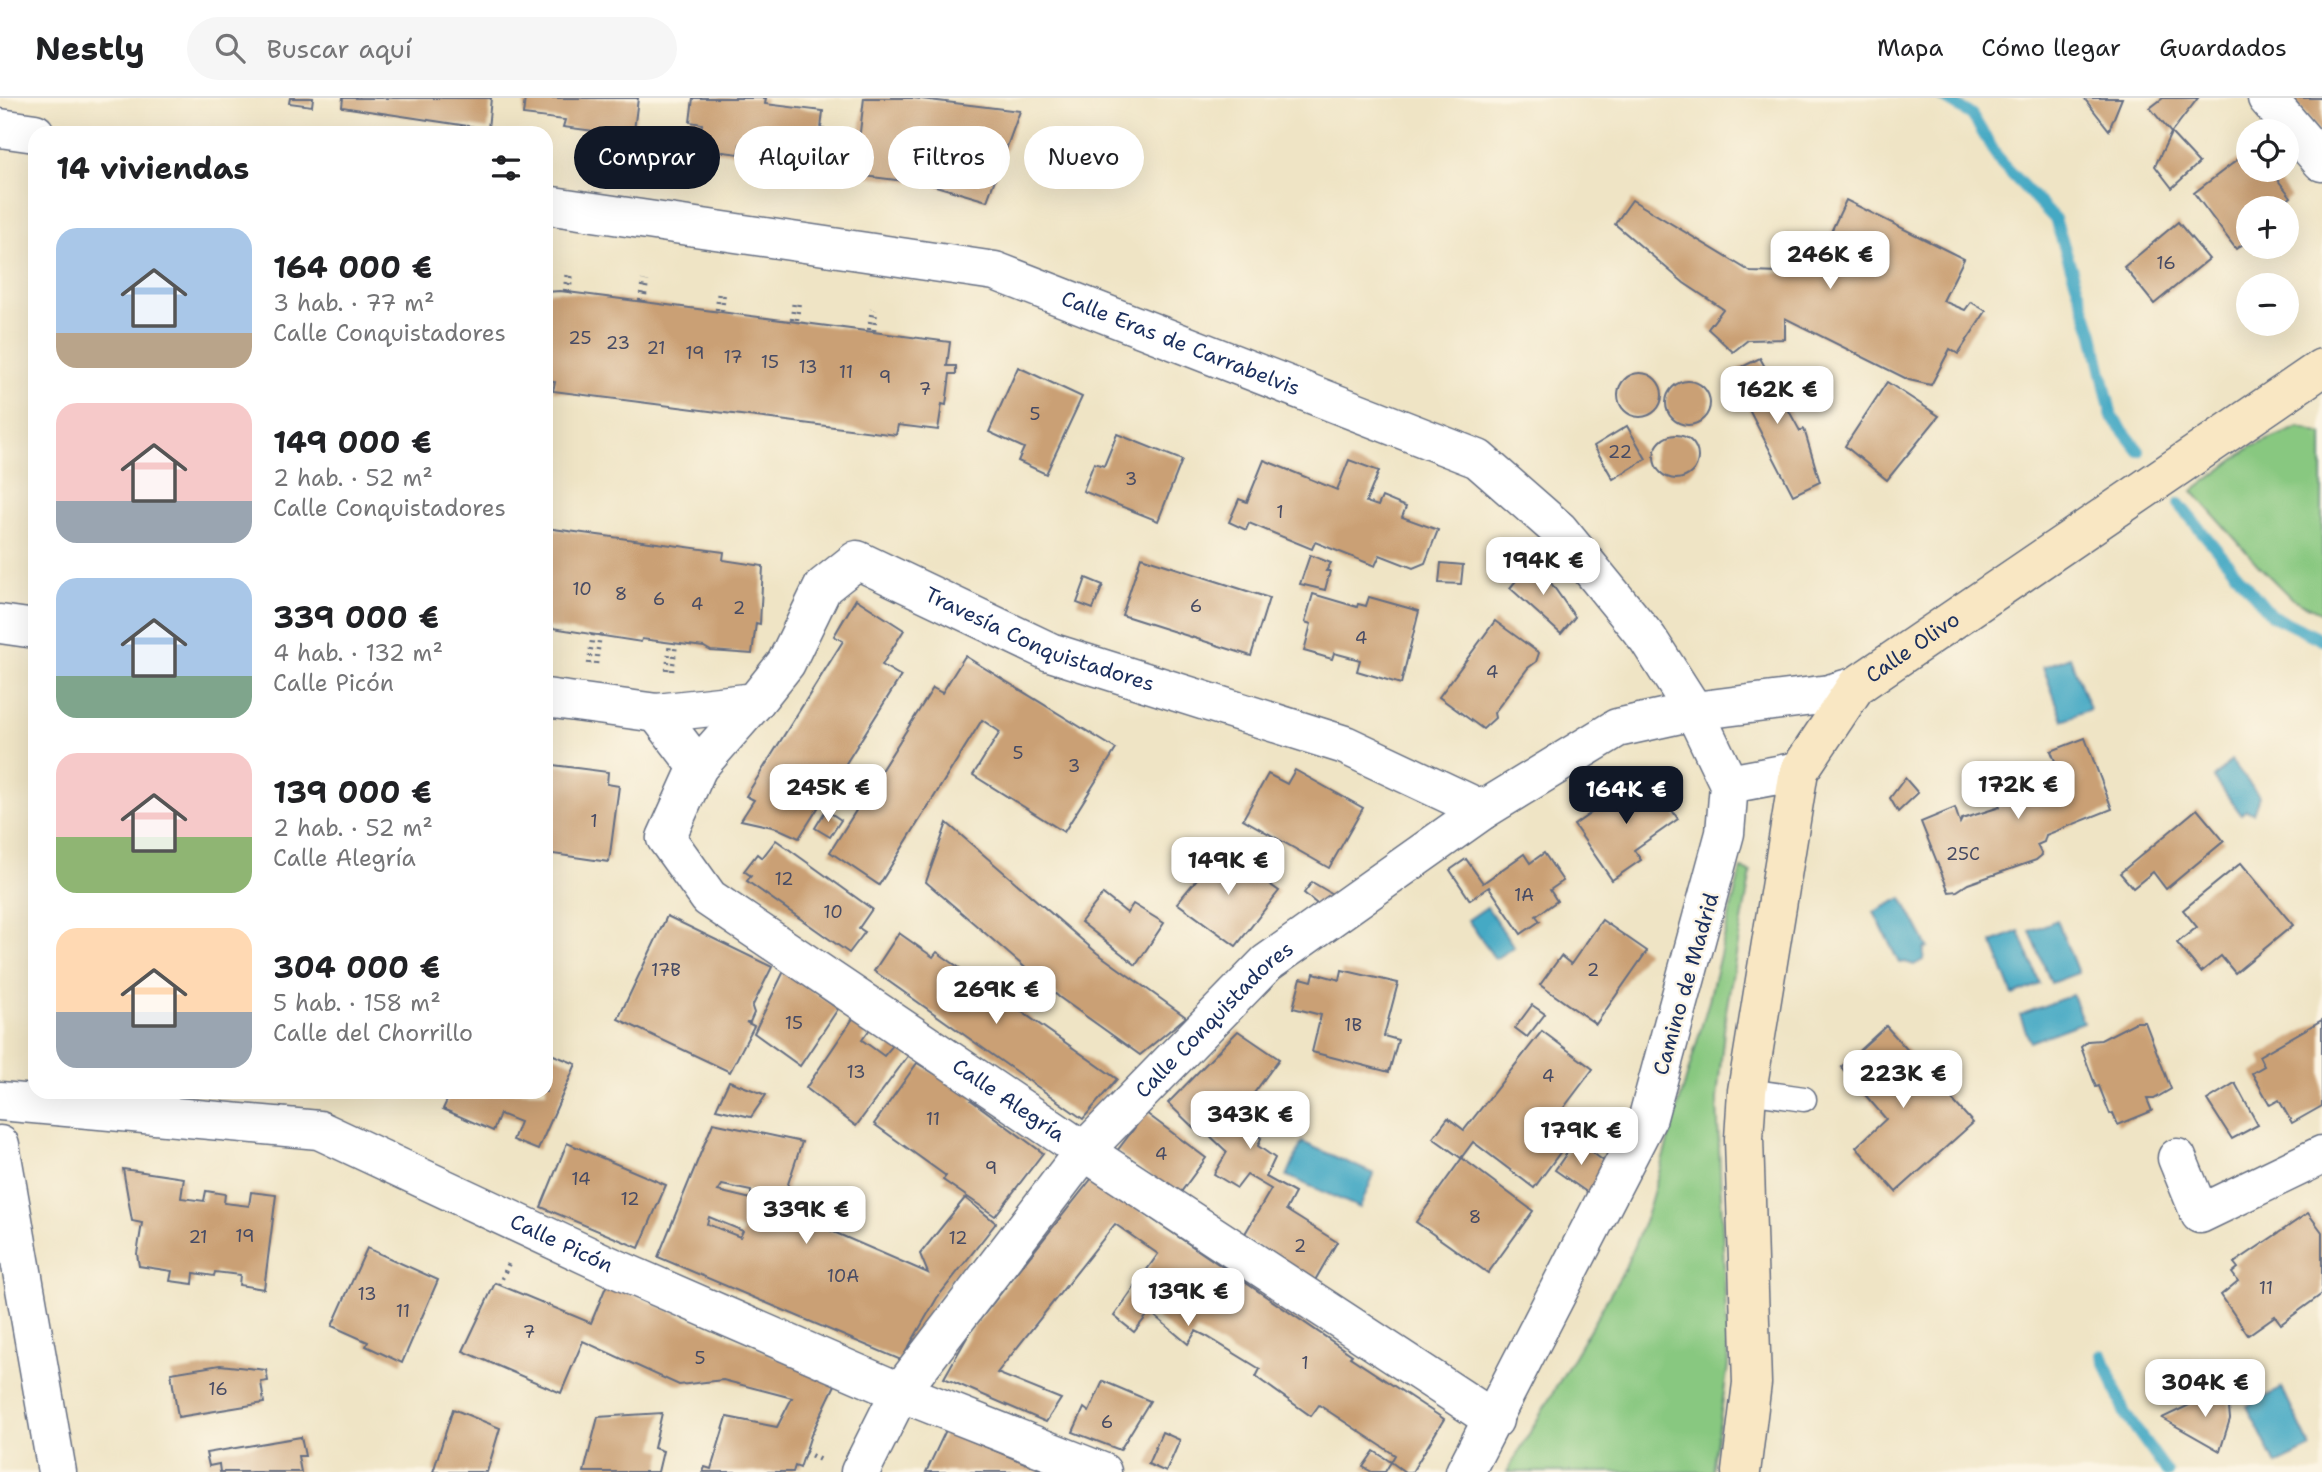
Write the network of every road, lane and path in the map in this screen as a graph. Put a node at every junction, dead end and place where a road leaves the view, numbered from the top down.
1 (2267, 98) edge
2 (0, 128) edge
3 (28, 132) edge
4 (2322, 162) edge
5 (553, 206) edge
6 (570, 271) dead end
7 (645, 280) dead end
8 (567, 291) dead end
9 (722, 291) dead end
10 (642, 301) dead end
11 (797, 301) dead end
12 (874, 310) dead end
13 (719, 311) dead end
14 (794, 320) dead end
15 (872, 330) dead end
16 (2322, 368) edge
17 (0, 624) edge
18 (28, 628) edge
19 (593, 633) dead end
20 (600, 634) dead end
21 (673, 644) dead end
22 (589, 664) dead end
23 (596, 664) dead end
24 (665, 690) junction
25 (1842, 690) junction
26 (553, 698) edge
27 (755, 702) junction
28 (1694, 711) junction
29 (698, 767) junction
30 (1799, 771) junction
31 (1729, 783) junction
32 (1483, 810) junction
33 (1747, 1091) junction
34 (1804, 1100) dead end
35 (0, 1101) edge
36 (0, 1145) edge
37 (1084, 1151) junction
38 (2322, 1155) edge
39 (2177, 1158) dead end
40 (900, 1392) junction
41 (1494, 1420) junction
42 (805, 1452) dead end
43 (842, 1467) edge
44 (57, 1472) edge
45 (1102, 1472) edge
46 (1465, 1472) edge
47 (1741, 1472) edge

1 - 4 street
2 - 3 street
5 - 28 street, Calle Eras de Carrabelvis
6 - 8 path
7 - 10 path
9 - 13 path
11 - 14 path
12 - 15 path
16 - 25 street, Calle Olivo
17 - 18 street
19 - 22 path
20 - 23 path
21 - 24 path
24 - 26 street
24 - 27 street
24 - 29 street
25 - 28 street, Calle Conquistadores
25 - 30 street, Calle Olivo
27 - 29 street
27 - 32 street, Travesía Conquistadores
28 - 31 street
28 - 32 street, Calle Conquistadores
29 - 37 street, Calle Alegría
30 - 31 street
30 - 33 street, Calle Olivo
31 - 41 street, Camino de Madrid
32 - 37 street, Calle Conquistadores
33 - 34 lane
33 - 47 street, Calle Olivo
35 - 40 street, Calle Picón
36 - 44 street
37 - 40 street, Calle Conquistadores
37 - 41 street, Calle Alegría
38 - 39 street
40 - 43 street, Calle Conquistadores
40 - 45 street, Calle Picón
41 - 46 street, Camino de Madrid
42 - 43 path

